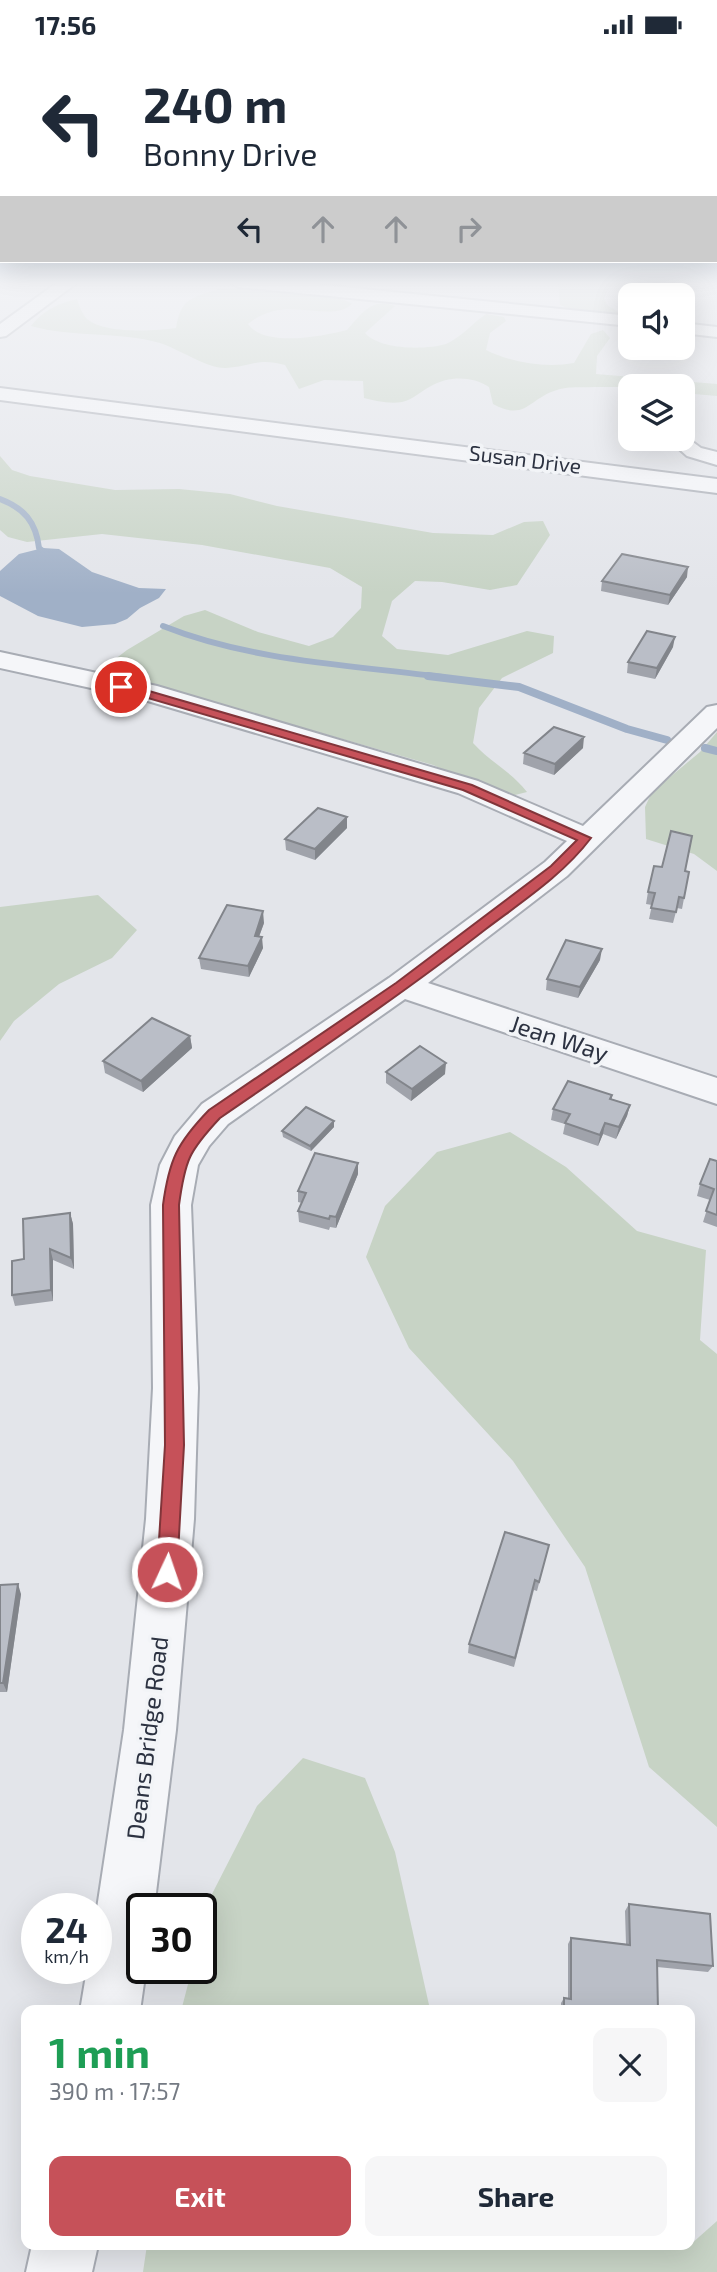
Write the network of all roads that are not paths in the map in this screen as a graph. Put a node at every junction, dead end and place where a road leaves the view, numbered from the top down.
1 (0, 394) edge
2 (694, 451) edge
3 (717, 459) edge
4 (717, 486) edge
5 (0, 660) edge
6 (717, 713) edge
7 (585, 838) junction
8 (401, 986) junction
9 (717, 1091) edge
10 (111, 2005) edge
11 (64, 2250) edge
12 (59, 2272) edge

1 - 4 street, Susan Drive
2 - 3 street
5 - 7 street
6 - 7 street, Deans Bridge Road
7 - 8 street, Deans Bridge Road
8 - 9 street, Jean Way
8 - 10 street, Deans Bridge Road
11 - 12 street

